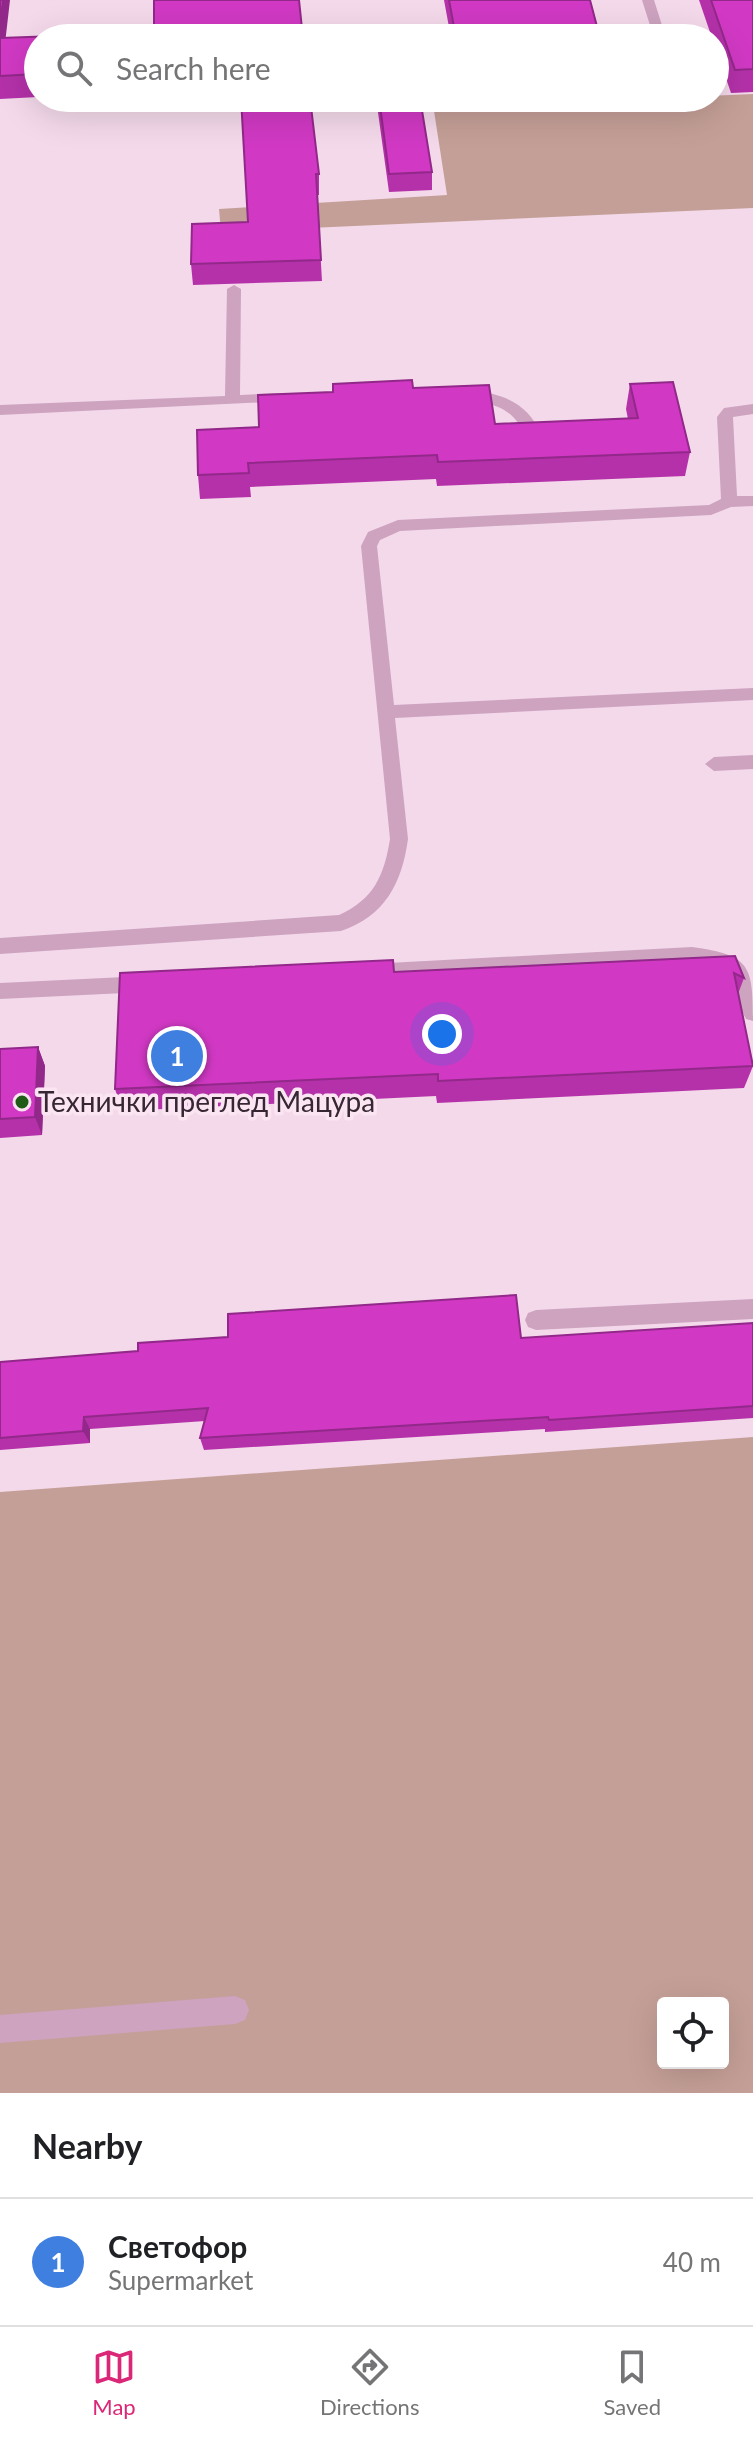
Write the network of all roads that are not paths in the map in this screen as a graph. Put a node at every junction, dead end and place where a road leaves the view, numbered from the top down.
1 (648, 0) edge
2 (656, 24) edge
3 (234, 289) edge
4 (448, 391) edge
5 (294, 397) edge
6 (232, 400) junction
7 (753, 409) edge
8 (0, 410) edge
9 (534, 436) edge
10 (753, 501) edge
11 (729, 502) junction
12 (753, 694) edge
13 (388, 712) junction
14 (753, 762) edge
15 (714, 764) dead end
16 (0, 946) edge
17 (346, 973) edge
18 (173, 982) edge
19 (0, 991) edge
20 (753, 1013) edge
21 (753, 1309) edge
22 (536, 1320) dead end
23 (235, 2010) dead end
24 (0, 2029) edge

1 - 2 lane
3 - 6 lane
4 - 9 lane
5 - 6 lane
6 - 8 lane
7 - 11 lane
10 - 11 lane
11 - 13 lane
12 - 13 lane
13 - 16 lane
14 - 15 lane
17 - 20 lane
18 - 19 lane
21 - 22 lane
23 - 24 lane

